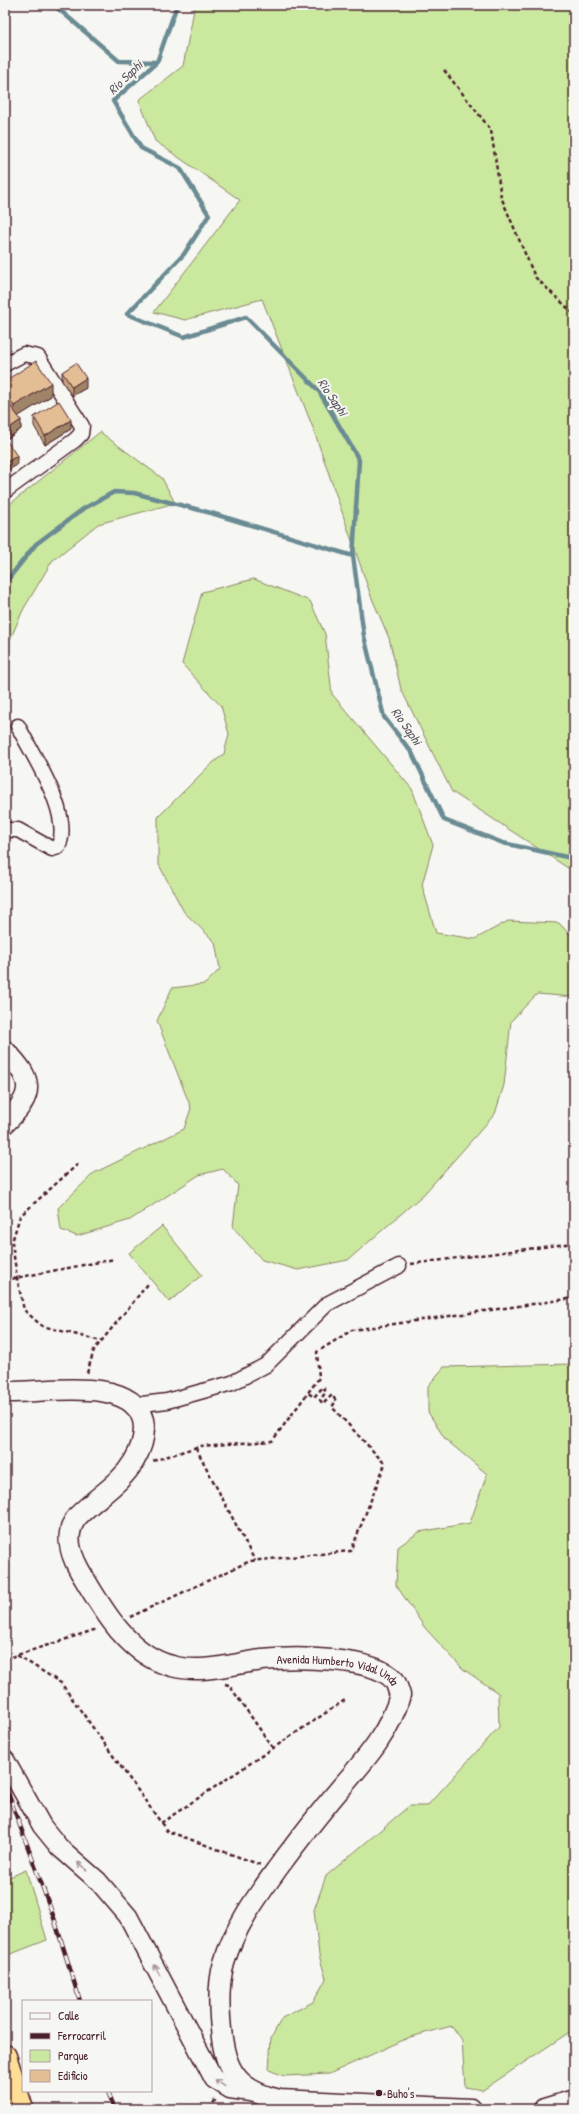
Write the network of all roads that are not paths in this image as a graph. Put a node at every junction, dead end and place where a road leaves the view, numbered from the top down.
1 (5, 364) edge
2 (5, 491) edge
3 (18, 726) dead end
4 (5, 830) edge
5 (5, 1050) edge
6 (5, 1123) edge
7 (399, 1266) road end
8 (5, 1392) edge
9 (134, 1405) junction
10 (5, 1760) edge
11 (5, 2056) edge
12 (257, 2093) junction
13 (574, 2100) edge
14 (22, 2109) edge
15 (471, 2109) edge
16 (544, 2109) edge

1 - 2 street
3 - 4 street
5 - 6 main road
7 - 9 street
8 - 9 main road
9 - 12 main road, Avenida Humberto Vidal Unda
12 -> 10 street
11 - 14 highway
12 - 15 main road, Avenida Humberto Vidal Unda
13 - 16 main road

